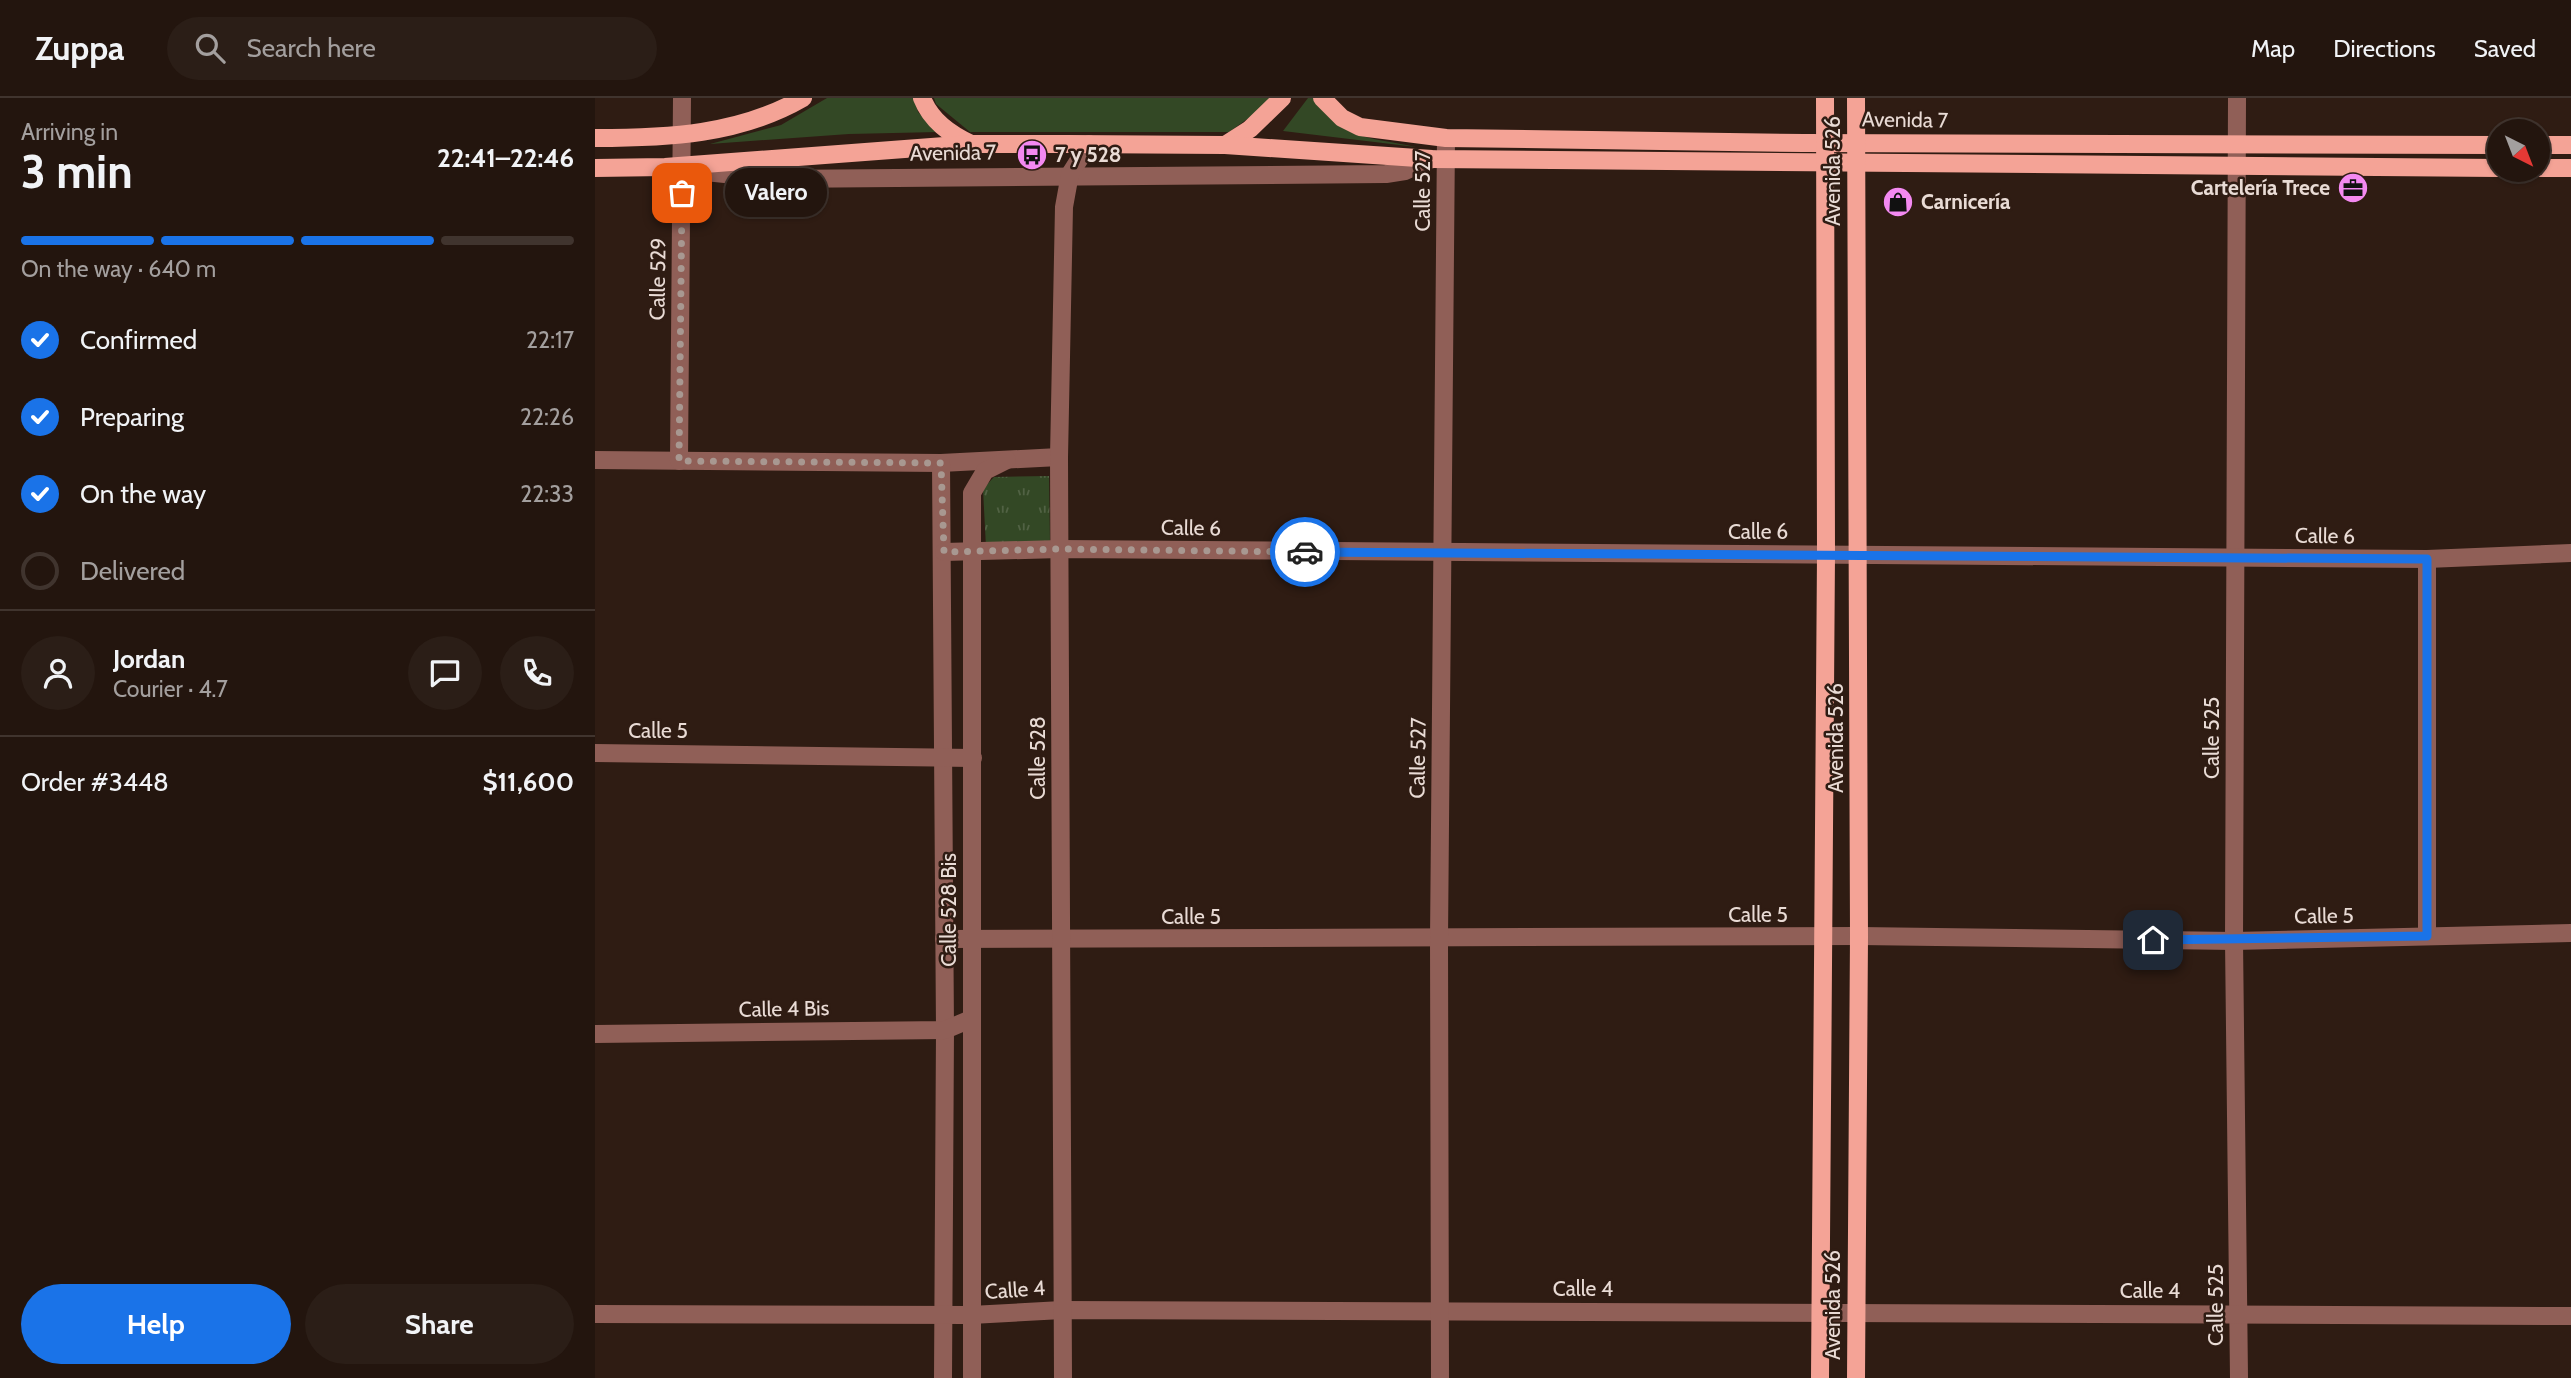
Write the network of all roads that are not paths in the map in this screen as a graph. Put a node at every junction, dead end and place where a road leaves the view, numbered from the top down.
1 (682, 98) edge
2 (803, 98) edge
3 (922, 98) edge
4 (1282, 98) edge
5 (1322, 98) edge
6 (1825, 98) edge
7 (1856, 98) edge
8 (2237, 98) edge
9 (682, 137) junction
10 (595, 138) edge
11 (1446, 138) junction
12 (1855, 142) junction
13 (1824, 143) junction
14 (971, 144) junction
15 (1089, 144) junction
16 (1225, 145) junction
17 (2237, 145) junction
18 (2487, 145) edge
19 (2550, 145) edge
20 (2571, 145) edge
21 (1439, 159) junction
22 (1855, 163) junction
23 (1824, 164) junction
24 (682, 166) junction
25 (2237, 167) junction
26 (595, 168) edge
27 (2487, 168) edge
28 (2550, 168) edge
29 (2571, 168) edge
30 (1070, 174) junction
31 (1059, 457) junction
32 (595, 460) edge
33 (1007, 460) junction
34 (679, 461) junction
35 (941, 463) junction
36 (1060, 549) junction
37 (973, 551) junction
38 (944, 552) junction
39 (2571, 553) edge
40 (1443, 554) junction
41 (1826, 554) junction
42 (1858, 556) junction
43 (2235, 558) junction
44 (2427, 559) junction
45 (595, 753) edge
46 (944, 755) junction
47 (973, 758) junction
48 (2571, 933) edge
49 (1859, 936) junction
50 (2427, 936) junction
51 (1824, 937) junction
52 (944, 939) junction
53 (971, 939) junction
54 (1062, 939) junction
55 (1439, 939) junction
56 (2234, 941) junction
57 (971, 1018) junction
58 (945, 1030) junction
59 (595, 1034) edge
60 (1062, 1310) junction
61 (1439, 1312) junction
62 (1820, 1312) junction
63 (1855, 1312) junction
64 (595, 1314) edge
65 (944, 1314) junction
66 (2239, 1314) junction
67 (971, 1315) junction
68 (2571, 1316) edge
69 (943, 1378) edge
70 (972, 1378) edge
71 (1062, 1378) edge
72 (1440, 1378) edge
73 (1820, 1378) edge
74 (1856, 1378) edge
75 (2239, 1378) edge

1 - 9 street, Calle 529
2 - 9 main road
3 - 14 main road
4 - 16 main road
5 - 11 main road, Avenida 7
6 - 13 main road, Avenida 526
7 - 12 main road, Avenida 526
8 - 17 street, Calle 525
9 - 10 main road
9 - 24 street, Calle 529
11 - 13 main road, Avenida 7
11 - 21 street, Calle 527
12 - 13 main road, Avenida 7
12 - 17 main road, Avenida 7
12 - 22 main road, Avenida 526
13 - 23 main road, Avenida 526
14 - 15 main road, Avenida 7
14 - 24 main road, Avenida 7
15 - 16 main road, Avenida 7
15 - 30 street, Calle 528
16 - 21 main road, Avenida 7
17 - 18 main road, Avenida 7
17 - 25 street, Calle 525
19 - 20 main road
21 - 23 main road, Avenida 7
21 - 30 street, Avenida 7
21 - 40 street, Calle 527
22 - 23 main road, Avenida 7
22 - 25 main road, Avenida 7
22 - 42 main road, Avenida 526
23 - 41 main road, Avenida 526
24 - 26 main road, Avenida 7
24 - 30 street, Avenida 7
24 - 34 street, Calle 529
25 - 27 main road, Avenida 7
25 - 43 street, Calle 525
28 - 29 main road
30 - 31 street, Calle 528
31 - 33 street
31 - 36 street, Calle 528
32 - 34 street
33 - 35 street
33 - 37 street, Calle 528 Bis
34 - 35 street
35 - 38 street, Calle 528 Bis
36 - 37 street, Calle 6
36 - 40 street, Calle 6
36 - 54 street, Calle 528
37 - 38 street, Calle 6
37 - 47 street, Calle 528 Bis
38 - 46 street, Calle 528 Bis
39 - 44 street, Calle 6
40 - 41 street, Calle 6
40 - 55 street, Calle 527
41 - 42 street, Calle 6
41 - 51 main road, Avenida 526
42 - 43 street, Calle 6
42 - 49 main road, Avenida 526
43 - 44 street, Calle 6
43 - 56 street, Calle 525
44 - 50 street
45 - 46 street, Calle 5
46 - 47 street, Calle 5
46 - 52 street, Calle 528 Bis
47 - 53 street, Calle 528 Bis
48 - 50 street, Calle 5
49 - 51 street, Calle 5
49 - 56 street, Calle 5
49 - 63 main road, Avenida 526
50 - 56 street, Calle 5
51 - 55 street, Calle 5
51 - 62 main road, Avenida 526
52 - 53 street, Calle 5
52 - 58 street, Calle 528 Bis
53 - 54 street, Calle 5
53 - 57 street, Calle 528 Bis
54 - 55 street, Calle 5
54 - 60 street, Calle 528
55 - 61 street, Calle 527
56 - 66 street, Calle 525
57 - 58 street, Calle 4 Bis
57 - 67 street, Calle 528 Bis
58 - 59 street, Calle 4 Bis
58 - 65 street, Calle 528 Bis
60 - 61 street, Calle 4
60 - 67 street, Calle 4
60 - 71 street, Calle 528
61 - 62 street, Calle 4
61 - 72 street, Calle 527
62 - 63 street, Calle 4
62 - 73 main road, Avenida 526
63 - 66 street, Calle 4
63 - 74 main road, Avenida 526
64 - 65 street, Calle 4
65 - 67 street, Calle 4
65 - 69 street, Calle 528 Bis
66 - 68 street, Calle 4
66 - 75 street, Calle 525
67 - 70 street, Calle 528 Bis

